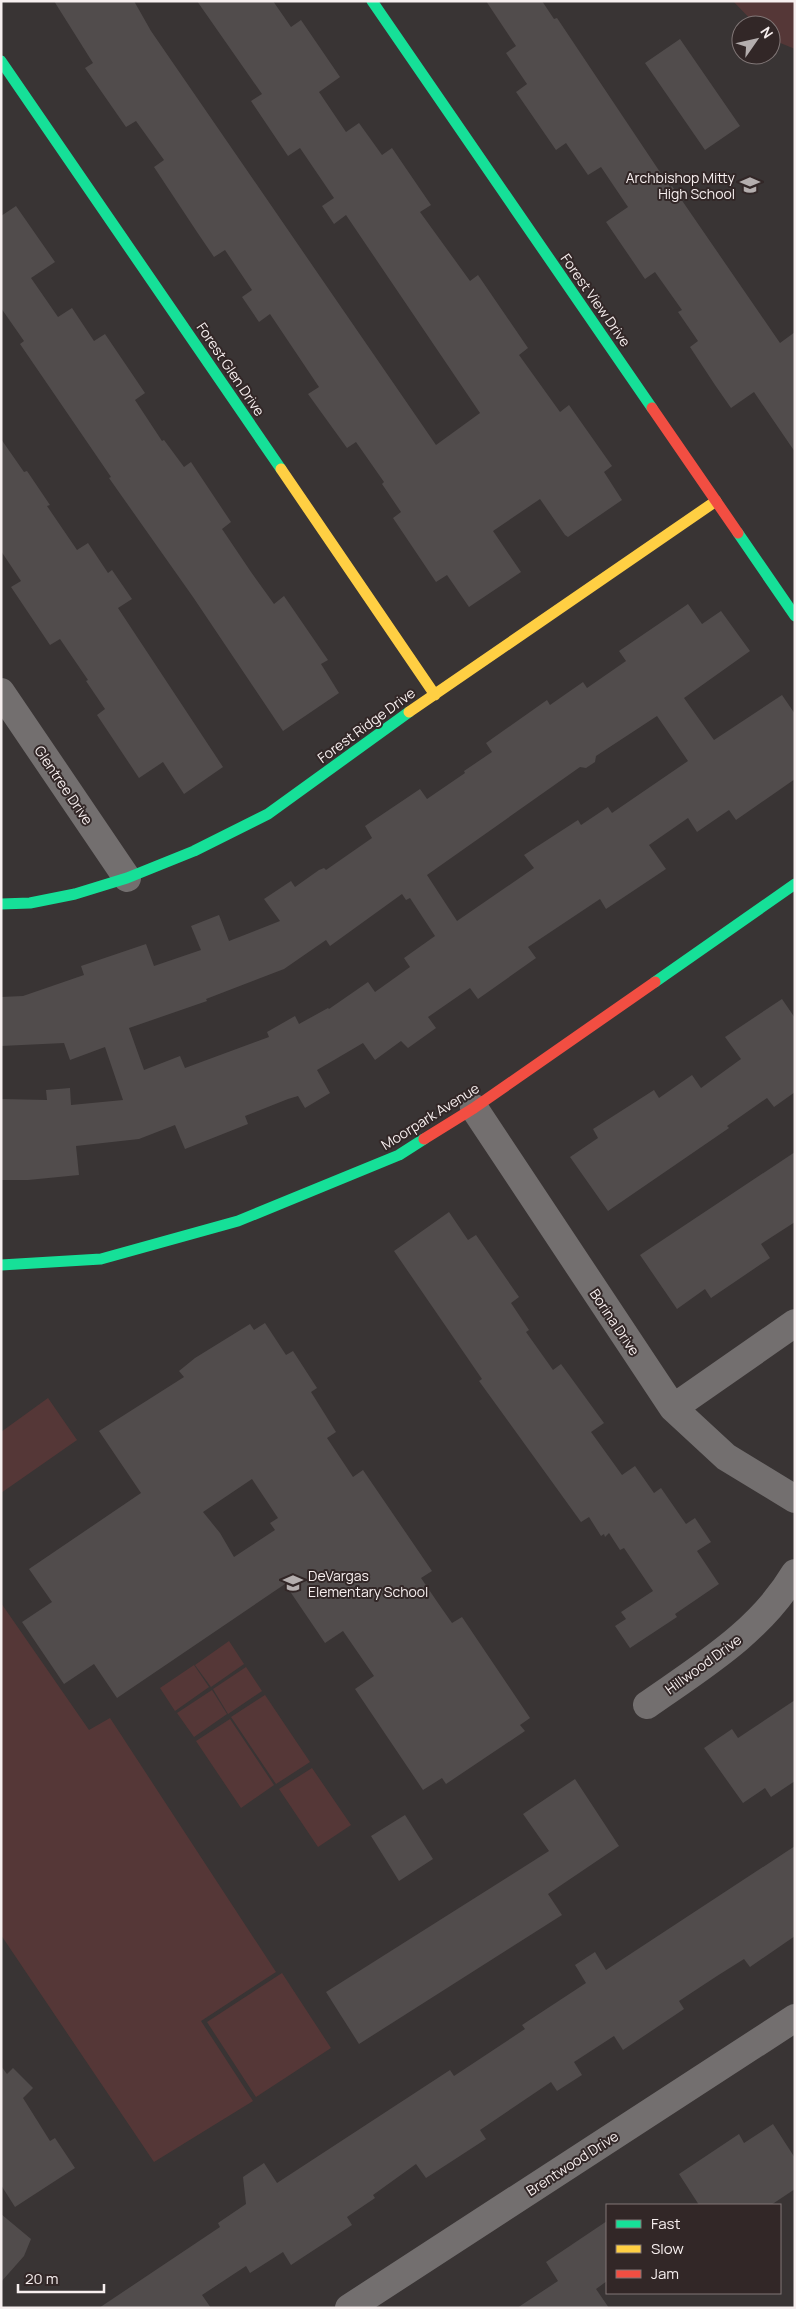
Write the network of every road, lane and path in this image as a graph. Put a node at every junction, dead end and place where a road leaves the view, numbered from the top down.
1 (372, 1) edge
2 (1, 61) edge
3 (716, 501) junction
4 (795, 616) edge
5 (1, 692) edge
6 (434, 695) junction
7 (127, 878) junction
8 (795, 884) edge
9 (1, 904) edge
10 (474, 1108) junction
11 (1, 1265) edge
12 (795, 1322) edge
13 (673, 1408) junction
14 (795, 1499) edge
15 (795, 1574) edge
16 (647, 1706) dead end
17 (792, 2025) edge
18 (349, 2308) edge

1 - 3 street, Forest View Drive
2 - 6 street, Forest Glen Drive
3 - 4 street, Forest View Drive
3 - 6 street, Forest Ridge Drive
5 - 7 street, Glentree Drive
6 - 7 street, Forest Ridge Drive
7 - 9 street, Forest Ridge Drive
8 - 10 street, Moorpark Avenue
10 - 11 street, Moorpark Avenue
10 - 13 street, Borina Drive
12 - 13 street
13 - 14 street, Borina Drive
15 - 16 street, Hillwood Drive
17 - 18 street, Brentwood Drive

